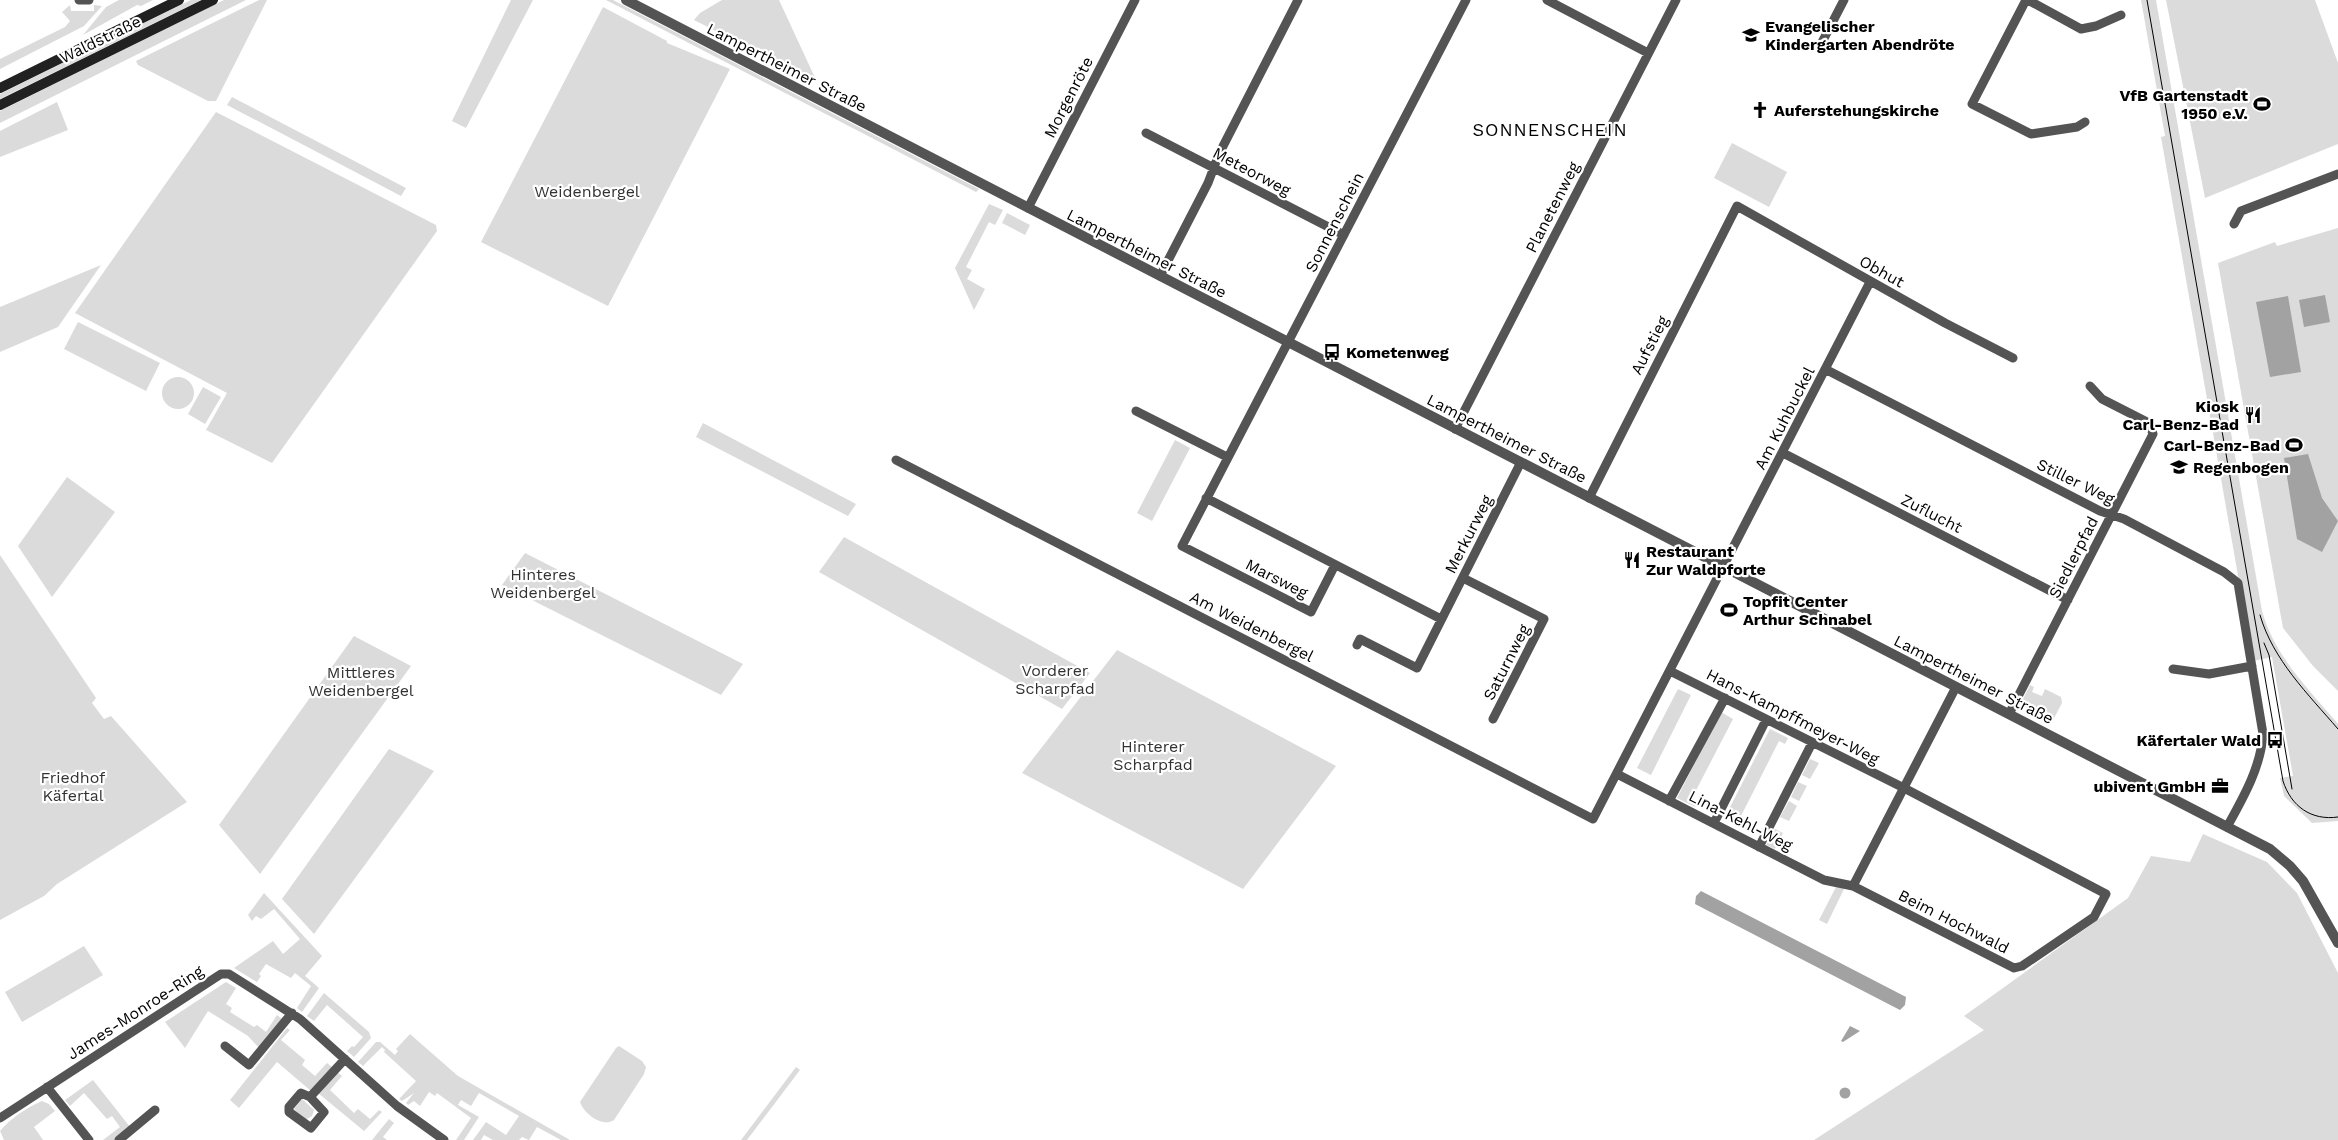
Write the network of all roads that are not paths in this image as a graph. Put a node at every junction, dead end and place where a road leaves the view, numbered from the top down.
1 (79, 0) edge
2 (89, 0) edge
3 (179, 0) edge
4 (213, 0) edge
5 (626, 0) edge
6 (1135, 0) edge
7 (1298, 0) edge
8 (1466, 0) edge
9 (1546, 0) edge
10 (1676, 0) edge
11 (1844, 0) edge
12 (2027, 0) edge
13 (2121, 15) dead end
14 (1819, 48) dead end
15 (1648, 53) junction
16 (0, 88) edge
17 (0, 105) edge
18 (2085, 122) dead end
19 (1146, 133) dead end
20 (1214, 168) junction
21 (2338, 174) edge
22 (1737, 206) joint
23 (1028, 208) junction
24 (2234, 224) dead end
25 (1344, 235) junction
26 (1160, 276) junction
27 (1870, 282) junction
28 (1288, 343) junction
29 (2013, 358) dead end
30 (1825, 369) junction
31 (2090, 386) dead end
32 (1136, 411) dead end
33 (1455, 428) junction
34 (1783, 453) junction
35 (1227, 457) junction
36 (896, 460) dead end
37 (1521, 462) junction
38 (1206, 498) junction
39 (1589, 498) junction
40 (2112, 515) junction
41 (1182, 546) joint
42 (1335, 565) junction
43 (1724, 568) junction
44 (1463, 578) junction
45 (2068, 600) junction
46 (1442, 619) junction
47 (1357, 645) dead end
48 (2252, 666) junction
49 (2173, 669) dead end
50 (1670, 671) junction
51 (1956, 687) junction
52 (1725, 698) junction
53 (2009, 714) junction
54 (1493, 719) dead end
55 (1766, 720) junction
56 (1812, 743) junction
57 (1617, 774) junction
58 (1904, 788) junction
59 (1669, 801) junction
60 (1714, 824) junction
61 (2227, 826) junction
62 (1759, 847) junction
63 (1853, 886) junction
64 (2338, 943) edge
65 (292, 1013) junction
66 (225, 1046) dead end
67 (345, 1059) junction
68 (47, 1087) junction
69 (310, 1097) dead end
70 (155, 1110) dead end
71 (0, 1118) edge
72 (89, 1140) edge
73 (119, 1140) edge
74 (444, 1140) edge

1 - 2 street
3 - 16 main road, Waldstraße
4 - 17 main road, Waldstraße
5 - 23 street, Lampertheimer Straße
6 - 23 street, Morgenröte
7 - 20 street
8 - 25 street, Sonnenschein
9 - 15 street
10 - 15 street, Planetenweg
11 - 14 street
12 - 13 street
12 - 18 street
15 - 33 street, Planetenweg
19 - 20 street, Meteorweg
20 - 25 street, Meteorweg
20 - 26 street
21 - 24 street
22 - 27 street, Obhut
22 - 39 street, Aufstieg
23 - 26 street, Lampertheimer Straße
25 - 28 street, Sonnenschein
26 - 28 street, Lampertheimer Straße
27 - 29 street, Obhut
27 - 30 street, Am Kuhbuckel
28 - 33 street, Lampertheimer Straße
28 - 35 street, Sonnenschein
30 - 34 street, Am Kuhbuckel
30 - 40 street, Stiller Weg
31 - 40 street, Siedlerpfad
32 - 35 street
33 - 37 street, Lampertheimer Straße
34 - 43 street, Am Kuhbuckel
34 - 45 street, Zuflucht
35 - 38 street, Sonnenschein
36 - 57 street, Am Weidenbergel
37 - 39 street, Lampertheimer Straße
37 - 44 street, Merkurweg
38 - 41 street, Sonnenschein
38 - 42 street
39 - 43 street, Lampertheimer Straße
40 - 45 street, Siedlerpfad
40 - 48 street, Stiller Weg
41 - 42 street, Marsweg
42 - 46 street
43 - 50 street
43 - 51 street, Lampertheimer Straße
44 - 46 street, Merkurweg
44 - 54 street, Saturnweg
45 - 53 street, Siedlerpfad
46 - 47 street, Merkurweg
48 - 49 street
48 - 61 street, Stiller Weg
50 - 52 street, Hans-Kampffmeyer-Weg
50 - 57 street
51 - 53 street, Lampertheimer Straße
51 - 58 street
52 - 55 street, Hans-Kampffmeyer-Weg
52 - 59 street
53 - 61 street, Lampertheimer Straße
55 - 56 street, Hans-Kampffmeyer-Weg
55 - 60 street
56 - 58 street, Hans-Kampffmeyer-Weg
56 - 62 street
57 - 59 street, Lina-Kehl-Weg
58 - 63 street
58 - 63 street, Beim Hochwald
59 - 60 street, Lina-Kehl-Weg
60 - 62 street, Lina-Kehl-Weg
61 - 64 street, Lampertheimer Straße
62 - 63 street, Lina-Kehl-Weg
65 - 66 street
65 - 67 street, James-Monroe-Ring
65 - 68 street, James-Monroe-Ring
67 - 69 street
67 - 74 street, James-Monroe-Ring
68 - 71 street, James-Monroe-Ring
68 - 72 street
70 - 73 street

